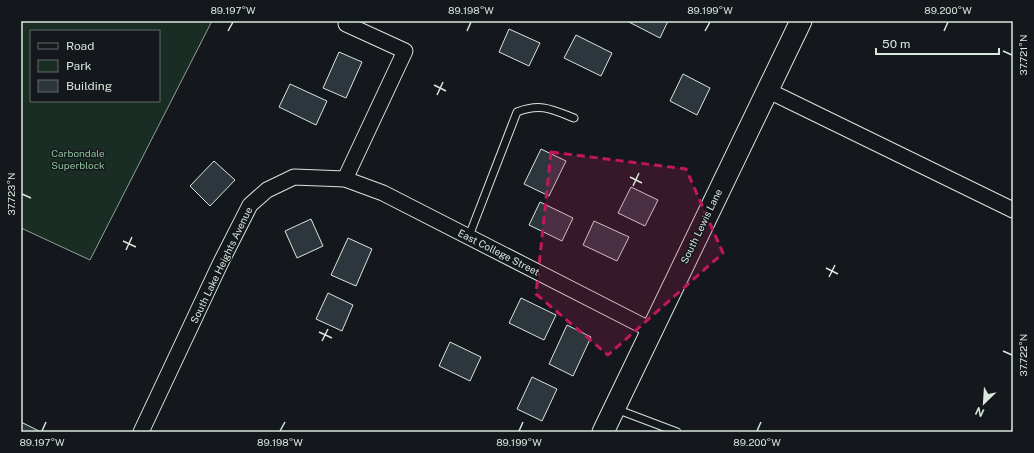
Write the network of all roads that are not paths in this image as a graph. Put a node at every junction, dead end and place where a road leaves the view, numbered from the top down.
1 (801, 21) edge
2 (346, 24) dead end
3 (768, 90) junction
4 (574, 118) dead end
5 (346, 179) junction
6 (1013, 210) edge
7 (469, 236) junction
8 (651, 330) junction
9 (614, 408) junction
10 (666, 430) edge
11 (141, 432) edge
12 (603, 432) edge
13 (677, 432) edge

1 - 3 street, South Lewis Lane
2 - 5 street
3 - 6 street
3 - 8 street, South Lewis Lane
4 - 7 lane
5 - 7 street, East College Street
5 - 11 street, South Lake Heights Avenue
7 - 8 street, East College Street
8 - 9 street, South Lewis Lane
9 - 10 lane
9 - 12 street, South Lewis Lane
10 - 13 lane

